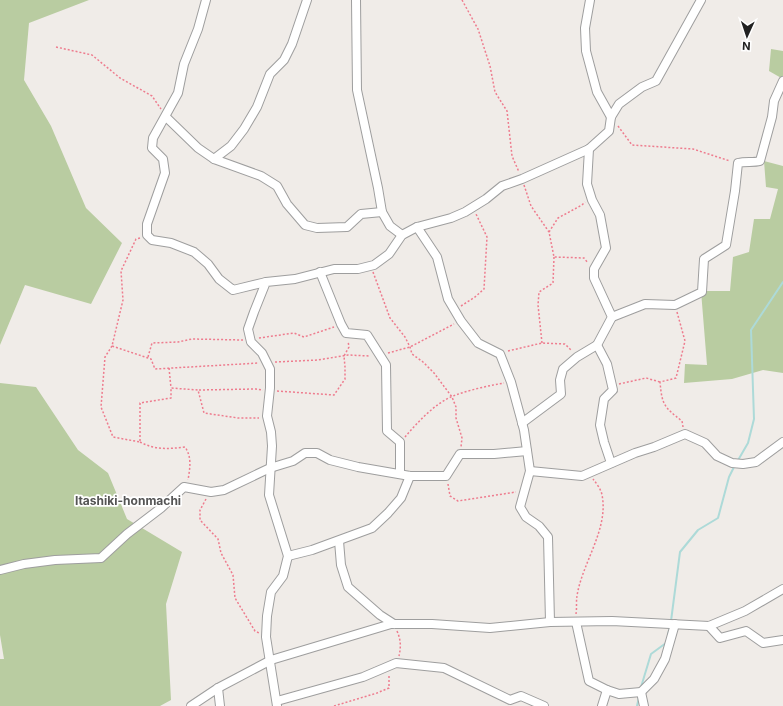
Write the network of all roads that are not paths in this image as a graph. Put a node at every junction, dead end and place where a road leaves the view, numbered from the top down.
1 (206, 0) edge
2 (307, 0) edge
3 (356, 0) edge
4 (590, 0) edge
5 (701, 0) edge
6 (783, 81) edge
7 (166, 117) junction
8 (611, 117) junction
9 (589, 149) junction
10 (214, 159) junction
11 (382, 212) junction
12 (417, 227) junction
13 (402, 235) junction
14 (320, 272) junction
15 (266, 282) junction
16 (612, 317) junction
17 (597, 344) junction
18 (522, 422) junction
19 (783, 442) edge
20 (527, 451) junction
21 (611, 463) junction
22 (270, 468) junction
23 (530, 471) junction
24 (400, 474) junction
25 (410, 476) junction
26 (339, 541) junction
27 (288, 556) junction
28 (0, 570) edge
29 (783, 589) edge
30 (550, 622) junction
31 (576, 622) junction
32 (394, 624) junction
33 (675, 624) junction
34 (709, 626) junction
35 (783, 640) edge
36 (271, 660) junction
37 (218, 688) junction
38 (607, 690) junction
39 (641, 692) junction
40 (277, 703) edge
41 (191, 706) edge
42 (220, 706) edge
43 (544, 706) edge
44 (602, 706) edge
45 (644, 706) edge

1 - 7 street
2 - 10 street
3 - 11 street
4 - 8 street
5 - 8 street
6 - 16 street
7 - 10 street
7 - 15 street
8 - 9 street
9 - 12 street
9 - 16 street
10 - 11 street
11 - 13 street
12 - 13 street
12 - 18 street
13 - 14 street
14 - 15 street
14 - 24 street
15 - 22 street
16 - 17 street
17 - 18 street
17 - 21 street
18 - 20 street
19 - 21 street
20 - 23 street
20 - 25 street
21 - 23 street
22 - 24 street
22 - 27 street
22 - 28 street
23 - 30 street
24 - 25 street
25 - 26 street
26 - 27 street
26 - 32 street
27 - 36 street
29 - 34 street
30 - 31 street
30 - 32 street
31 - 33 street
31 - 38 street
32 - 36 street
33 - 34 street
33 - 39 street
34 - 35 street
36 - 37 street
36 - 40 street
37 - 41 street
37 - 42 street
38 - 39 street
38 - 44 street
39 - 45 street
40 - 43 street

